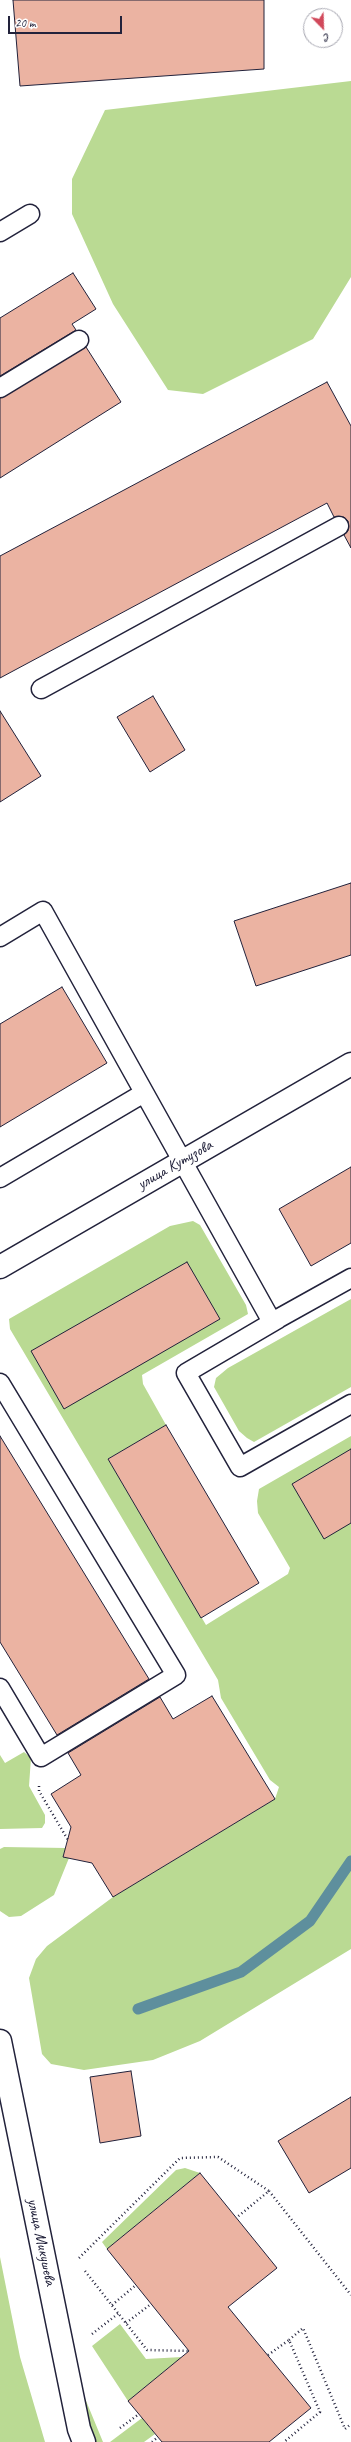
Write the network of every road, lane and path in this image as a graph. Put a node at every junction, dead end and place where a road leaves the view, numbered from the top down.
1 (30, 214) dead end
2 (0, 232) edge
3 (79, 340) dead end
4 (0, 388) edge
5 (339, 526) dead end
6 (41, 689) dead end
7 (0, 937) edge
8 (351, 1064) edge
9 (144, 1092) junction
10 (181, 1161) junction
11 (0, 1178) edge
12 (0, 1267) edge
13 (351, 1278) edge
14 (278, 1319) junction
15 (0, 1383) edge
16 (351, 1404) edge
17 (0, 1688) edge
18 (41, 1757) junction
19 (68, 1840) dead end
20 (0, 2041) edge
21 (269, 2191) junction
22 (236, 2218) dead end
23 (79, 2258) dead end
24 (85, 2271) dead end
25 (136, 2285) dead end
26 (351, 2295) edge
27 (151, 2304) dead end
28 (112, 2305) junction
29 (119, 2313) junction
30 (126, 2323) junction
31 (90, 2336) dead end
32 (289, 2340) junction
33 (190, 2351) dead end
34 (268, 2355) dead end
35 (139, 2414) dead end
36 (351, 2424) edge
37 (120, 2428) dead end
38 (158, 2437) dead end
39 (84, 2442) edge
40 (152, 2442) edge
41 (284, 2442) edge

1 - 2 lane
3 - 4 lane
5 - 6 lane
7 - 9 lane
8 - 10 street, улица Кутузова
9 - 10 lane
9 - 11 lane
10 - 12 street, улица Кутузова
10 - 14 lane
13 - 14 lane
14 - 16 lane
15 - 18 lane
17 - 18 lane
18 - 19 path
20 - 39 street, улица Микушева
21 - 22 path
21 - 23 path
21 - 26 path
24 - 28 path
25 - 28 path
27 - 30 path
28 - 29 path
29 - 30 path
29 - 31 path
30 - 33 path
32 - 34 path
32 - 36 path
32 - 41 path
35 - 37 path
38 - 40 path

